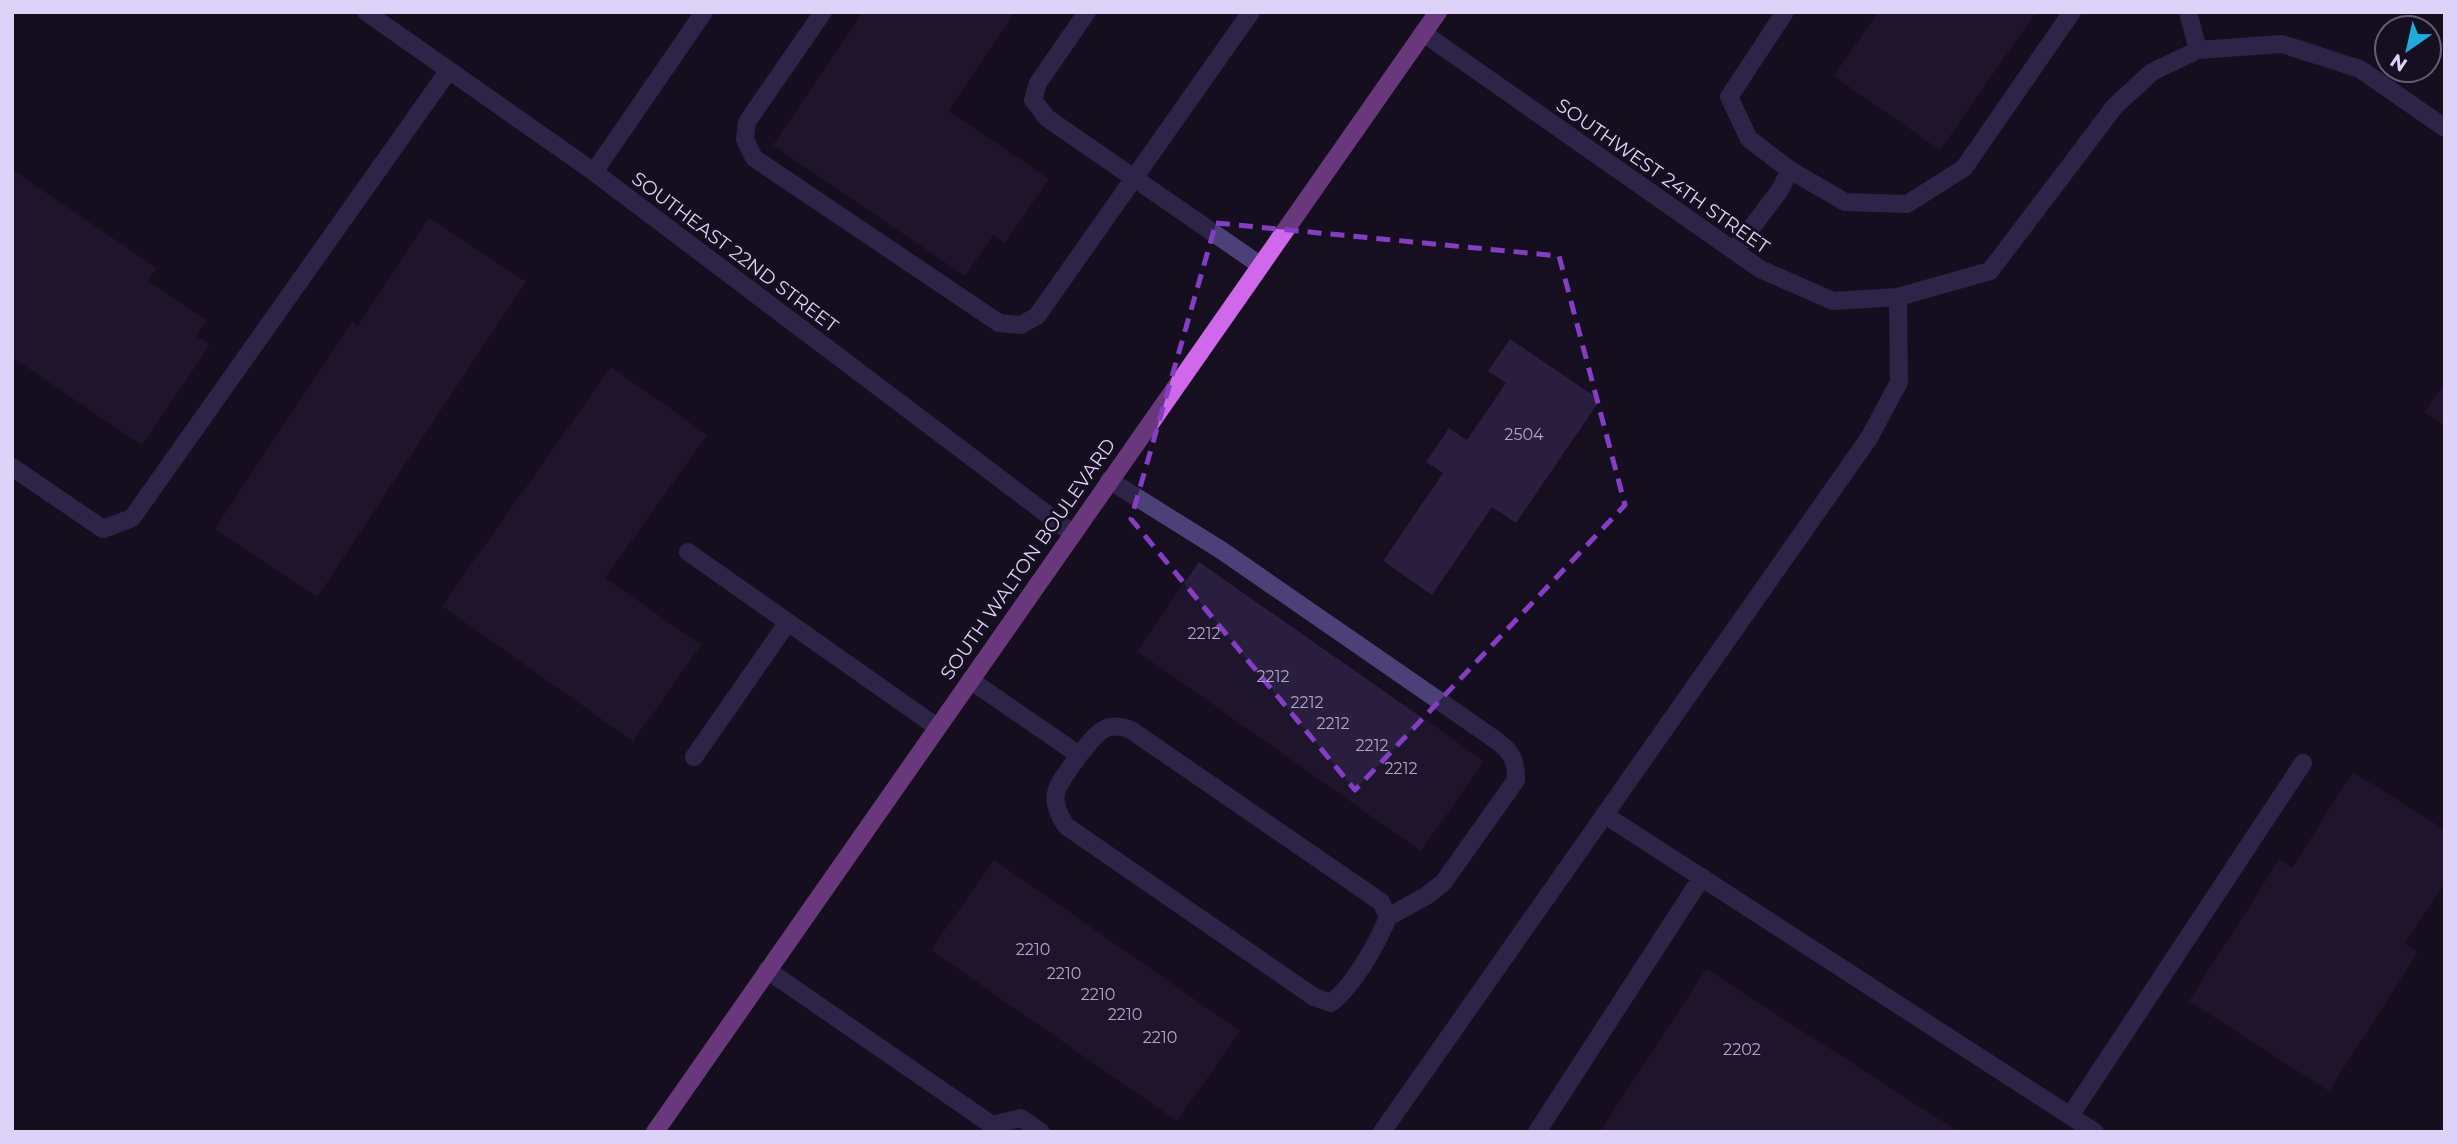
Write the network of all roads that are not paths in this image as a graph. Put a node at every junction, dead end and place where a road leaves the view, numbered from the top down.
1 (366, 12) edge
2 (704, 12) edge
3 (823, 12) edge
4 (1087, 12) edge
5 (1251, 12) edge
6 (1438, 12) edge
7 (1785, 12) edge
8 (2072, 12) edge
9 (2188, 12) edge
10 (1423, 33) junction
11 (2198, 50) junction
12 (449, 70) junction
13 (2445, 128) edge
14 (1790, 170) junction
15 (594, 172) junction
16 (1134, 177) junction
17 (1734, 251) junction
18 (1260, 265) junction
19 (1898, 297) junction
20 (12, 467) edge
21 (1109, 480) junction
22 (1072, 533) junction
23 (688, 552) dead end
24 (788, 622) junction
25 (970, 680) junction
26 (937, 727) junction
27 (1079, 755) junction
28 (695, 757) dead end
29 (2303, 762) dead end
30 (1605, 815) junction
31 (1702, 877) junction
32 (1388, 917) junction
33 (767, 970) junction
34 (2070, 1116) junction
35 (993, 1128) edge
36 (655, 1132) edge
37 (1041, 1132) edge
38 (1382, 1132) edge
39 (1537, 1132) edge
40 (2095, 1132) edge

1 - 12 street, SOUTHEAST 22ND STREET
2 - 15 street
3 - 16 street
4 - 16 street
5 - 16 street
6 - 10 main road, SOUTH WALTON BOULEVARD
7 - 14 street
8 - 14 street
9 - 11 street
10 - 17 street, SOUTHWEST 24TH STREET
10 - 18 main road, SOUTH WALTON BOULEVARD
11 - 13 street, SOUTHWEST 24TH STREET
11 - 19 street, SOUTHWEST 24TH STREET
12 - 15 street, SOUTHEAST 22ND STREET
12 - 20 street
14 - 17 street
15 - 22 street, SOUTHEAST 22ND STREET
16 - 18 street
17 - 19 street, SOUTHWEST 24TH STREET
18 - 21 main road, SOUTH WALTON BOULEVARD
19 - 30 street
21 - 22 main road, SOUTH WALTON BOULEVARD
21 - 32 street
22 - 25 main road, SOUTH WALTON BOULEVARD
23 - 24 street
24 - 26 street
24 - 28 street
25 - 26 main road, SOUTH WALTON BOULEVARD
25 - 27 street
26 - 33 main road, SOUTH WALTON BOULEVARD
27 - 32 street
27 - 32 street
29 - 34 street
30 - 31 street
30 - 38 street
31 - 34 street
31 - 39 street
33 - 35 street
33 - 36 main road, SOUTH WALTON BOULEVARD
34 - 40 street
35 - 37 street

